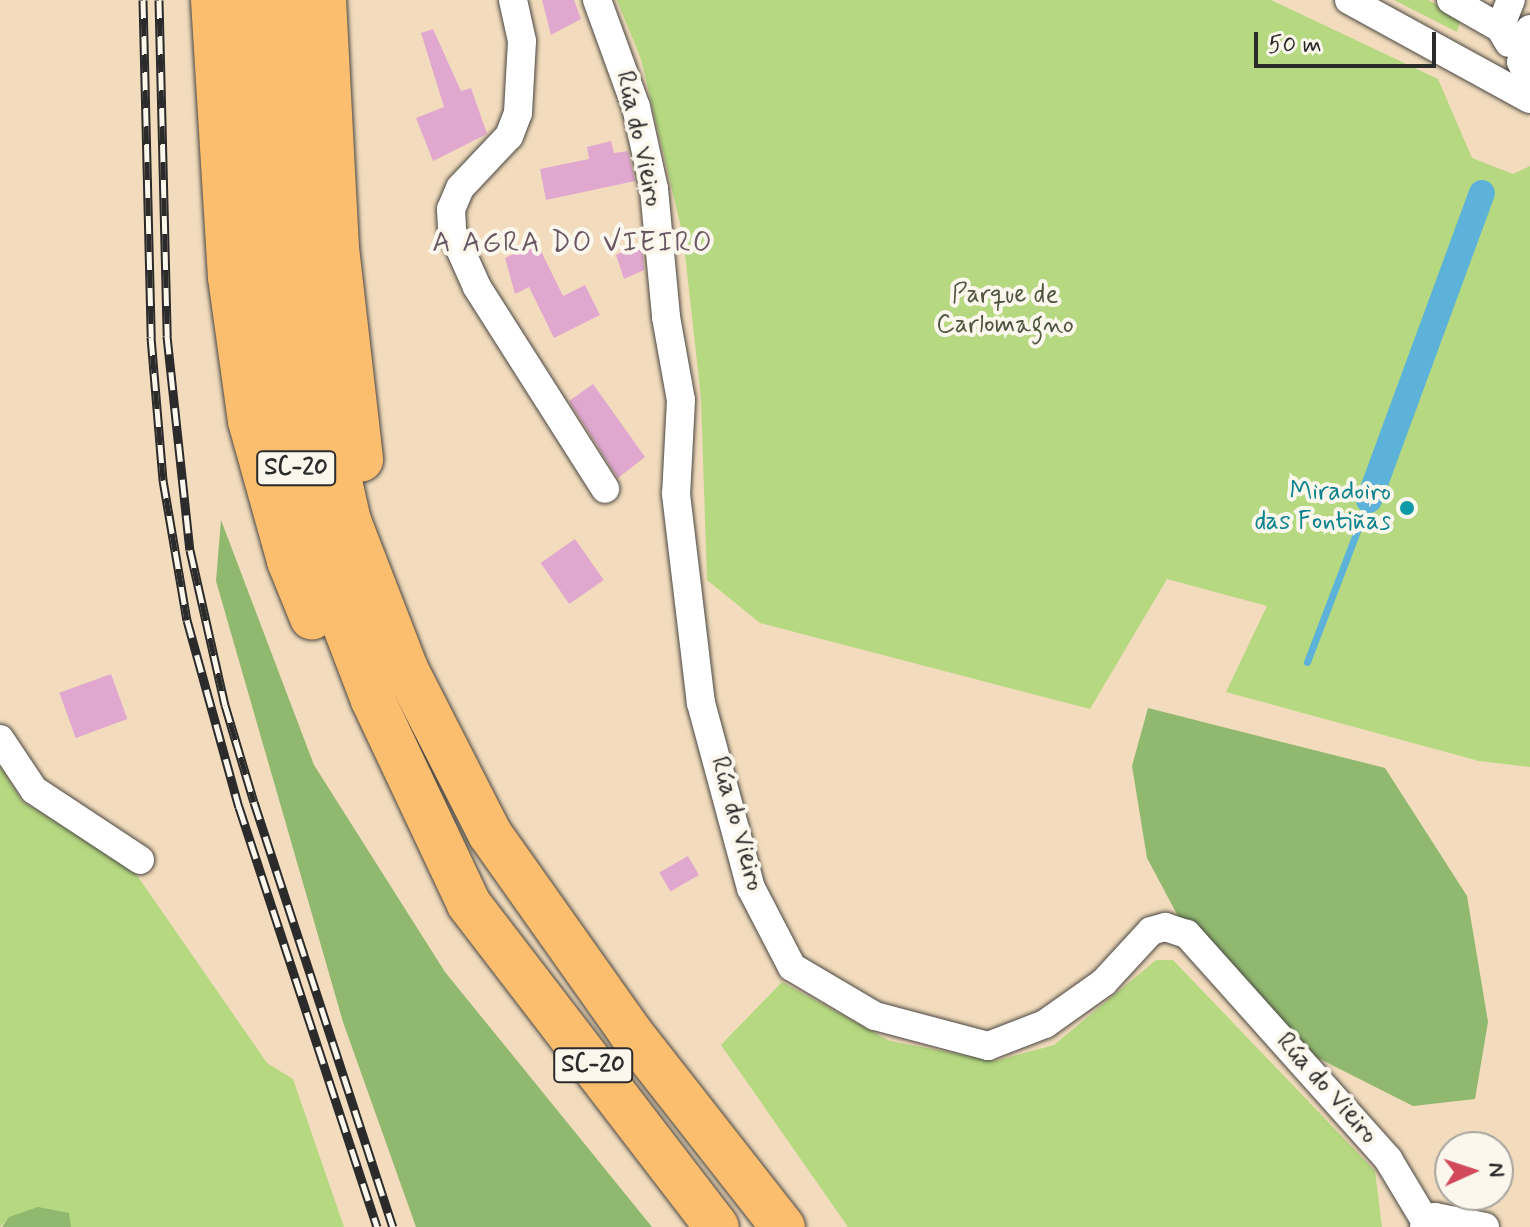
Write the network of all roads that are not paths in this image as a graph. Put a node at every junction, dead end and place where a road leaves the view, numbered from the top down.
1 (213, 0) edge
2 (251, 0) edge
3 (288, 0) edge
4 (513, 0) edge
5 (597, 0) edge
6 (1350, 0) edge
7 (1451, 0) edge
8 (1511, 0) edge
9 (328, 12) edge
10 (1500, 28) junction
11 (1528, 56) edge
12 (1530, 99) edge
13 (605, 489) dead end
14 (406, 669) junction
15 (0, 739) edge
16 (140, 860) dead end
17 (469, 904) junction
18 (1426, 1226) edge
19 (717, 1227) edge
20 (783, 1227) edge
21 (1485, 1227) edge

1 - 17 highway
2 - 17 highway, SC-20
3 - 14 highway, SC-20
4 - 13 street
5 - 18 street, Rúa do Vieiro
6 - 11 street
6 - 12 street
7 - 10 street
8 - 10 street
9 - 14 highway
10 - 11 street
14 - 20 highway, SC-20
15 - 16 street
17 - 19 highway, SC-20
18 - 21 street

